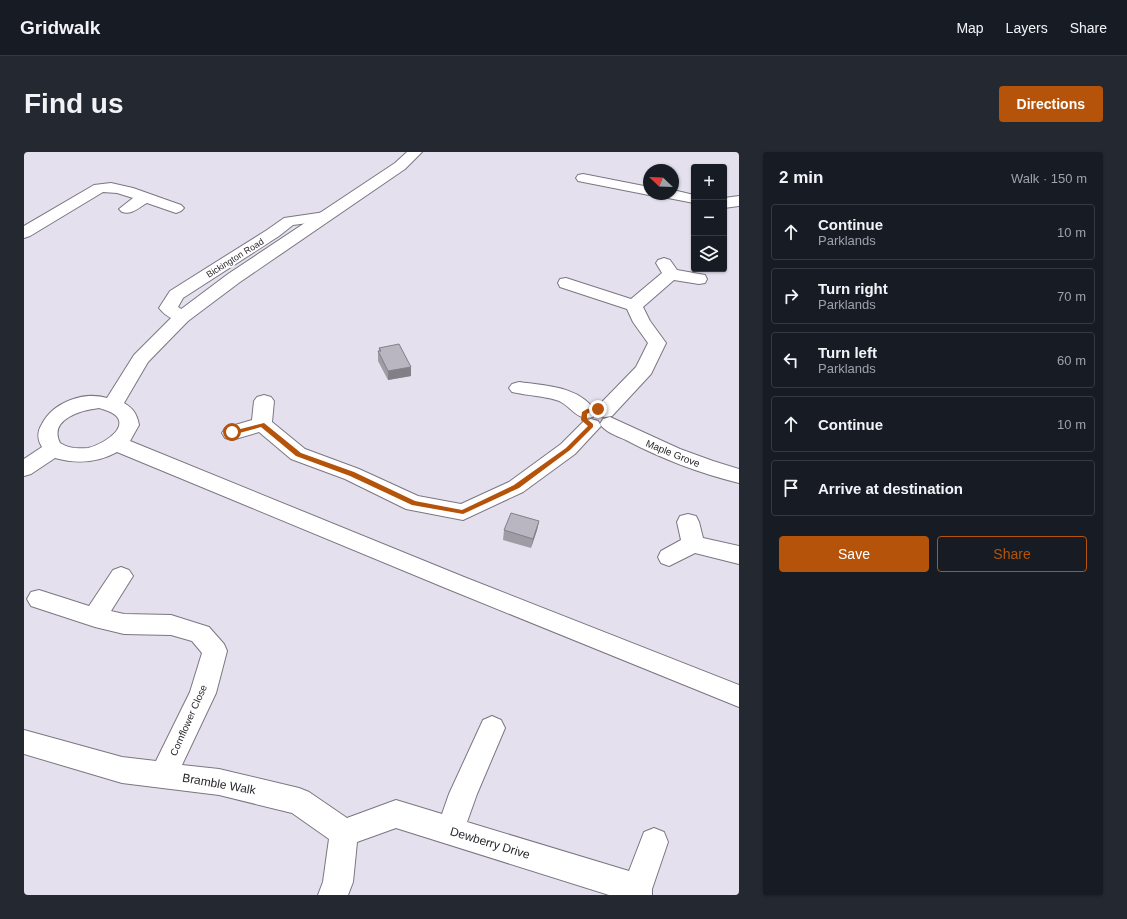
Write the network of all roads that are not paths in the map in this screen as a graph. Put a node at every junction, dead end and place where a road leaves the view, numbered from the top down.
1 (415, 152) edge
2 (583, 178) dead end
3 (643, 189) edge
4 (679, 196) edge
5 (144, 197) junction
6 (691, 198) edge
7 (739, 201) edge
8 (727, 203) edge
9 (176, 208) dead end
10 (127, 209) dead end
11 (24, 233) edge
12 (698, 279) dead end
13 (563, 281) dead end
14 (634, 306) junction
15 (515, 387) dead end
16 (264, 401) dead end
17 (113, 404) junction
18 (598, 418) junction
19 (262, 424) junction
20 (232, 432) dead end
21 (118, 444) junction
22 (54, 449) junction
23 (24, 469) edge
24 (739, 476) edge
25 (688, 522) dead end
26 (693, 544) junction
27 (739, 554) edge
28 (669, 557) dead end
29 (121, 576) dead end
30 (39, 599) dead end
31 (95, 617) junction
32 (739, 696) edge
33 (492, 728) dead end
34 (24, 742) edge
35 (163, 775) junction
36 (450, 830) junction
37 (344, 833) junction
38 (654, 842) dead end
39 (637, 892) edge
40 (333, 895) edge

1 - 17 street, Bickington Road
2 - 3 street
4 - 6 street
5 - 9 street
5 - 10 street
5 - 11 street
7 - 8 street
12 - 14 street
13 - 14 street
14 - 18 street
15 - 18 street, Maple Grove
16 - 19 street
17 - 21 street
17 - 22 street
18 - 19 street
18 - 24 street, Maple Grove
19 - 20 street
21 - 22 street
21 - 32 street
22 - 23 street
25 - 26 street
26 - 27 street
26 - 28 street
29 - 31 street
30 - 31 street, Cornflower Close
31 - 35 street, Cornflower Close
33 - 36 street
34 - 35 street, Bramble Walk
35 - 37 street, Bramble Walk
36 - 37 street, Dewberry Drive
36 - 39 street, Dewberry Drive
37 - 40 street
38 - 39 street, Dewberry Drive

